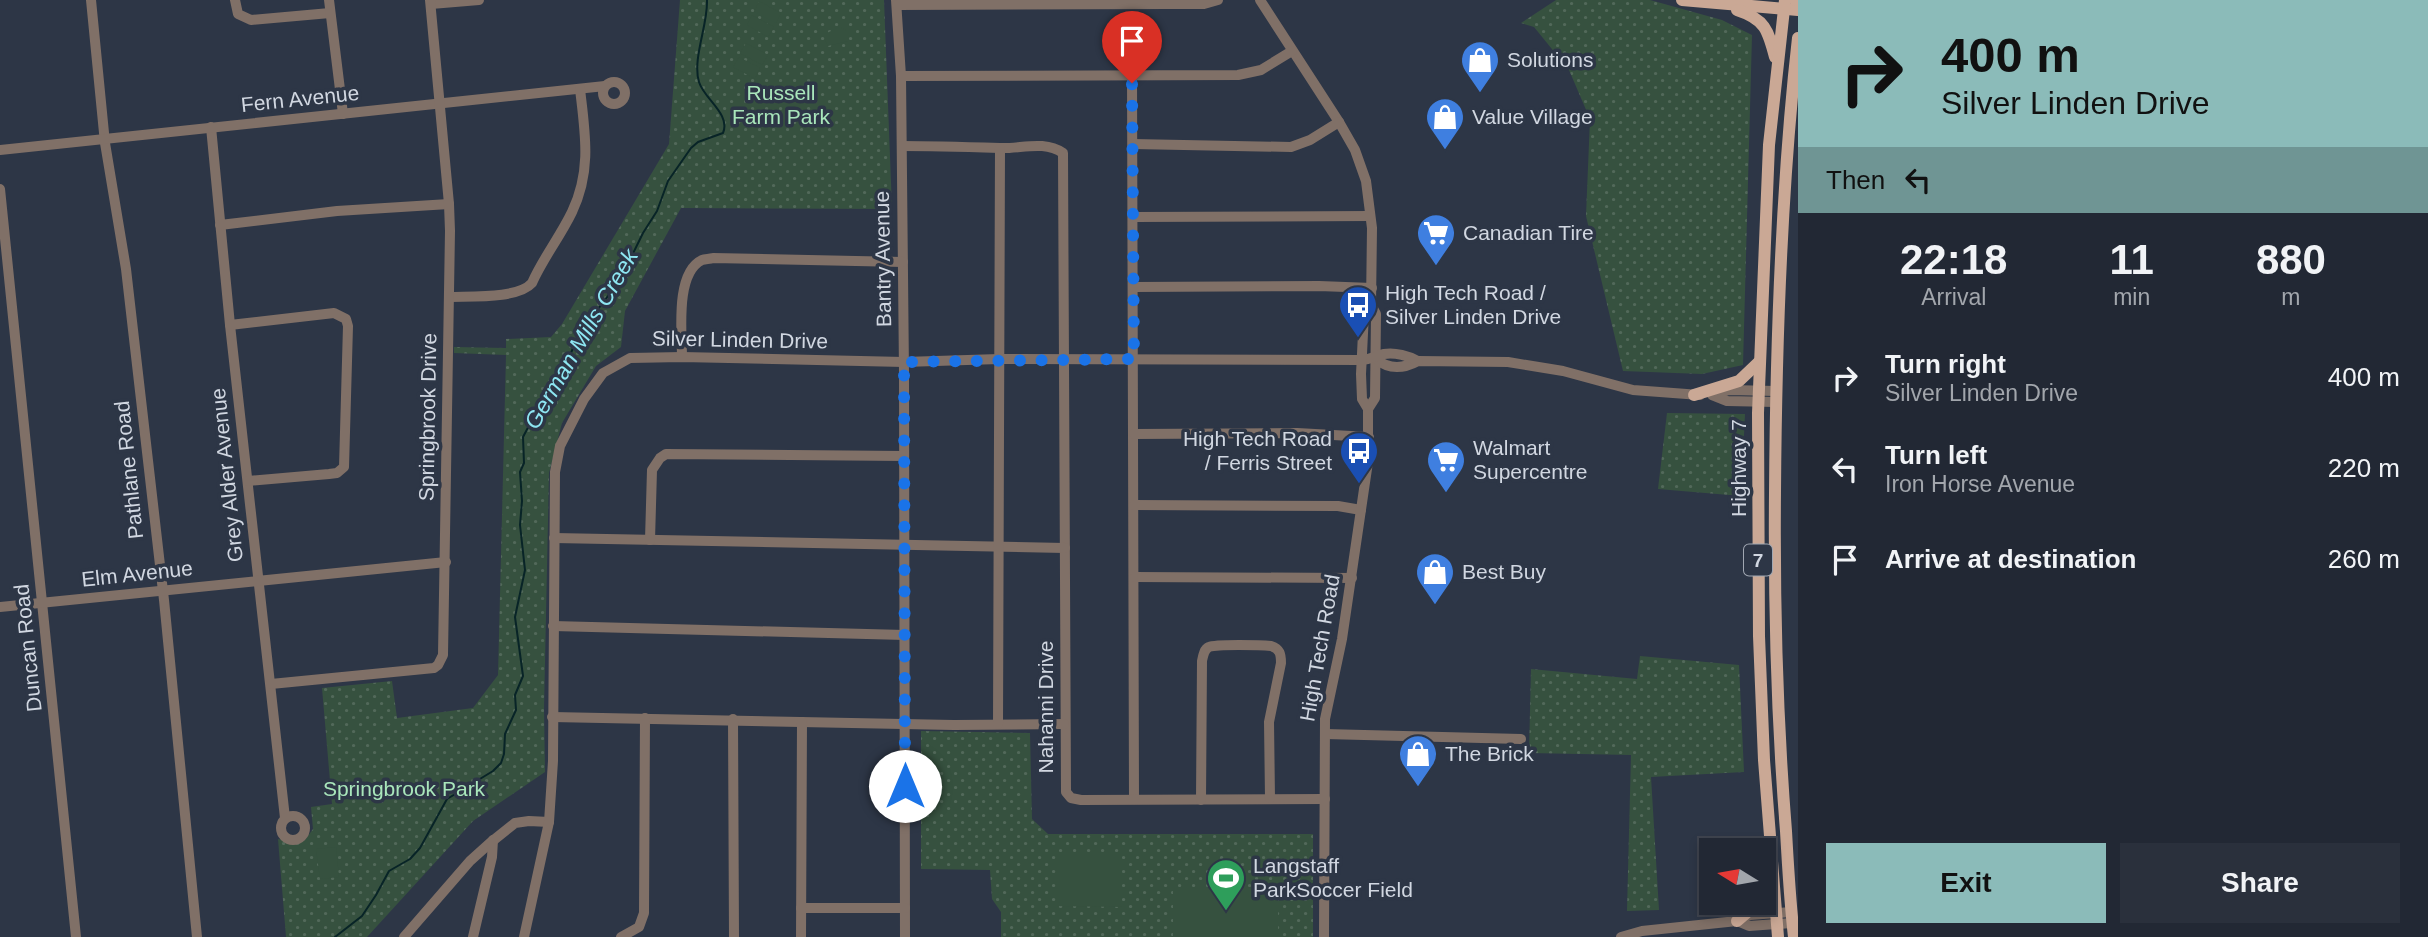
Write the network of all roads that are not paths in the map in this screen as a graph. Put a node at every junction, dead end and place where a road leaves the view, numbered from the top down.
1 (91, 0) edge
2 (235, 0) edge
3 (329, 0) edge
4 (479, 0) edge
5 (1218, 0) edge
6 (1260, 0) edge
7 (1682, 0) edge
8 (430, 2) edge
9 (896, 2) edge
10 (1720, 4) junction
11 (1785, 4) edge
12 (1798, 10) edge
13 (330, 13) junction
14 (1798, 38) edge
15 (1292, 51) junction
16 (1776, 64) junction
17 (1132, 74) junction
18 (901, 76) junction
19 (605, 86) dead end
20 (580, 89) junction
21 (440, 105) junction
22 (343, 114) junction
23 (1339, 122) junction
24 (211, 127) junction
25 (105, 137) junction
26 (1133, 144) junction
27 (902, 146) junction
28 (1000, 148) junction
29 (0, 150) edge
30 (0, 189) edge
31 (449, 204) junction
32 (1370, 216) junction
33 (1134, 217) junction
34 (220, 225) junction
35 (903, 262) junction
36 (1134, 287) junction
37 (1372, 288) junction
38 (449, 297) junction
39 (1371, 305) junction
40 (230, 324) junction
41 (682, 357) junction
42 (999, 359) junction
43 (1063, 359) junction
44 (1134, 359) junction
45 (1376, 359) junction
46 (1362, 360) junction
47 (1760, 361) junction
48 (904, 362) junction
49 (1694, 395) junction
50 (1759, 396) junction
51 (1775, 397) junction
52 (1368, 408) junction
53 (1134, 434) junction
54 (1369, 437) junction
55 (904, 456) junction
56 (248, 481) junction
57 (1134, 505) junction
58 (1361, 510) junction
59 (554, 538) junction
60 (650, 540) junction
61 (904, 545) junction
62 (999, 546) junction
63 (1065, 548) junction
64 (446, 562) junction
65 (1135, 577) junction
66 (1352, 578) junction
67 (258, 581) junction
68 (162, 590) junction
69 (43, 603) junction
70 (0, 607) edge
71 (553, 626) junction
72 (905, 635) junction
73 (271, 684) junction
74 (552, 717) junction
75 (645, 718) junction
76 (733, 719) junction
77 (802, 722) junction
78 (905, 723) junction
79 (998, 724) junction
80 (1064, 724) junction
81 (1325, 734) junction
82 (1521, 739) dead end
83 (1270, 798) junction
84 (1135, 799) junction
85 (1325, 799) junction
86 (1202, 800) junction
87 (285, 818) dead end
88 (549, 822) junction
89 (1769, 838) edge
90 (494, 840) junction
91 (801, 908) junction
92 (905, 908) junction
93 (1744, 915) edge
94 (1792, 917) junction
95 (1737, 921) junction
96 (1776, 925) edge
97 (76, 937) edge
98 (197, 937) edge
99 (404, 937) edge
100 (473, 937) edge
101 (524, 937) edge
102 (621, 937) edge
103 (734, 937) edge
104 (802, 937) edge
105 (905, 937) edge
106 (1324, 937) edge
107 (1621, 937) edge
108 (1794, 937) edge

1 - 25 street, Pathlane Road
2 - 13 street
3 - 13 street
4 - 8 street
5 - 9 street
6 - 15 street, High Tech Road
7 - 10 main road
8 - 21 street, Springbrook Drive
9 - 18 street, Bantry Avenue
10 - 11 main road
10 - 16 main road
11 - 12 main road
11 - 16 main road, Highway 7 / 7
13 - 22 street
14 - 51 main road, Highway 7 / 7
15 - 17 street
15 - 23 street, High Tech Road
16 - 47 main road, Highway 7 / 7
17 - 18 street
17 - 26 street
18 - 27 street, Bantry Avenue
19 - 20 street, Fern Avenue
20 - 21 street, Fern Avenue
20 - 38 street
21 - 22 street, Fern Avenue
21 - 31 street, Springbrook Drive
22 - 24 street, Fern Avenue
23 - 26 street
23 - 32 street, High Tech Road
24 - 25 street, Fern Avenue
24 - 34 street, Grey Alder Avenue
25 - 29 street, Fern Avenue
25 - 68 street, Pathlane Road
26 - 33 street
27 - 28 street
27 - 35 street, Bantry Avenue
28 - 42 street
28 - 43 street, Nahanni Drive
30 - 69 street, Duncan Road
31 - 34 street
31 - 38 street, Springbrook Drive
32 - 33 street
32 - 37 street, High Tech Road
33 - 36 street
34 - 40 street, Grey Alder Avenue
35 - 41 street
35 - 48 street, Bantry Avenue
36 - 37 street
36 - 44 street
37 - 39 street, High Tech Road
38 - 64 street, Springbrook Drive
39 - 45 street, High Tech Road
39 - 46 street, High Tech Road
40 - 56 street, Grey Alder Avenue
40 - 56 street
41 - 48 street, Silver Linden Drive
41 - 59 street, Silver Linden Drive
42 - 43 street, Silver Linden Drive
42 - 48 street, Silver Linden Drive
42 - 62 street
43 - 44 street, Silver Linden Drive
43 - 63 street, Nahanni Drive
44 - 46 street, Silver Linden Drive
44 - 53 street
45 - 46 street, Silver Linden Drive
45 - 49 street, Silver Linden Drive
45 - 52 street, High Tech Road
46 - 52 street, High Tech Road
47 - 49 main road
47 - 50 main road, Highway 7 / 7
48 - 55 street, Bantry Avenue
49 - 50 street, Silver Linden Drive
50 - 51 street, Silver Linden Drive
50 - 89 main road, Highway 7 / 7
51 - 94 main road, Highway 7 / 7
52 - 54 street, High Tech Road
53 - 54 street
53 - 57 street
54 - 58 street, High Tech Road
55 - 60 street
55 - 61 street, Bantry Avenue
56 - 67 street, Grey Alder Avenue
57 - 58 street
57 - 65 street
58 - 66 street, High Tech Road
59 - 60 street
59 - 71 street, Silver Linden Drive
60 - 61 street
61 - 62 street
61 - 72 street, Bantry Avenue
62 - 63 street
62 - 79 street
63 - 80 street, Nahanni Drive
64 - 67 street, Elm Avenue
64 - 73 street, Springbrook Drive
65 - 66 street
65 - 84 street
66 - 81 street, High Tech Road
67 - 68 street, Elm Avenue
67 - 73 street, Grey Alder Avenue
68 - 69 street, Elm Avenue
68 - 98 street, Pathlane Road
69 - 70 street, Elm Avenue
69 - 97 street, Duncan Road
71 - 72 street
71 - 74 street, Silver Linden Drive
72 - 78 street, Bantry Avenue
73 - 87 street, Grey Alder Avenue
74 - 75 street
74 - 88 street, Silver Linden Drive
75 - 76 street
75 - 102 street
76 - 77 street
76 - 103 street
77 - 78 street
77 - 91 street
78 - 79 street
78 - 92 street, Bantry Avenue
79 - 80 street
80 - 84 street, Nahanni Drive
81 - 82 street
81 - 85 street, High Tech Road
83 - 85 street, Nahanni Drive
83 - 86 street, Nahanni Drive
83 - 86 street
84 - 86 street, Nahanni Drive
85 - 106 street, High Tech Road
88 - 90 street
88 - 101 street, Silver Linden Drive
90 - 99 street
90 - 100 street
91 - 92 street
91 - 104 street
92 - 105 street, Bantry Avenue
93 - 95 main road
94 - 96 street
94 - 108 main road, Highway 7 / 7
95 - 96 street
95 - 107 street

